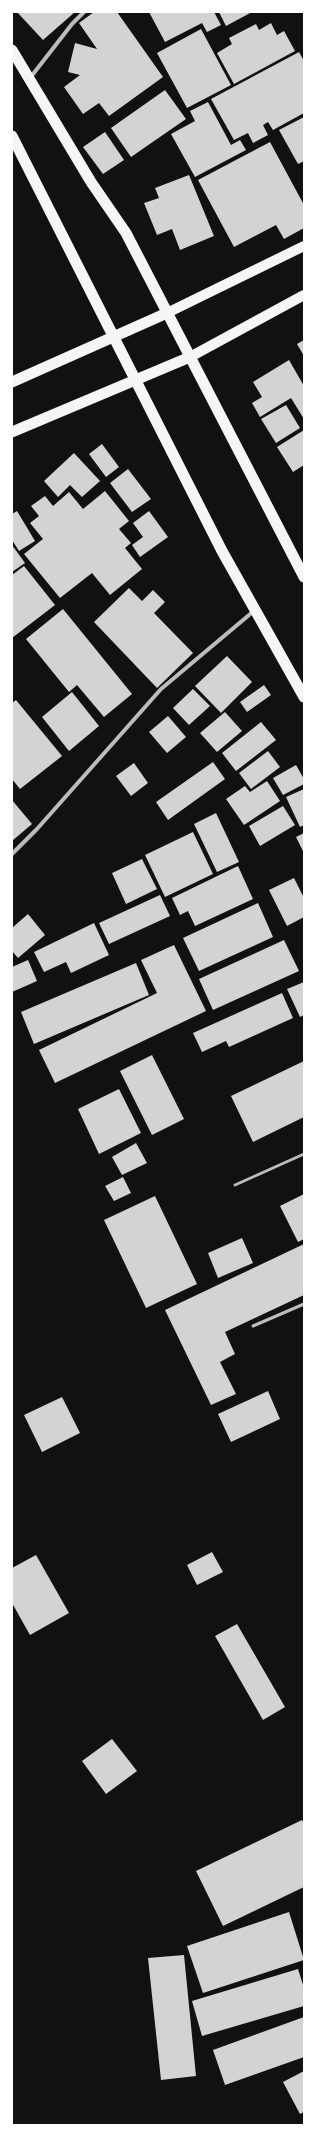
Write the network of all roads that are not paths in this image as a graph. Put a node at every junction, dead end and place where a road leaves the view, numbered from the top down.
1 (84, 12) edge
2 (12, 50) edge
3 (30, 78) junction
4 (12, 136) edge
5 (304, 246) edge
6 (304, 295) edge
7 (167, 313) junction
8 (113, 336) junction
9 (190, 357) junction
10 (134, 379) junction
11 (12, 382) edge
12 (12, 432) edge
13 (304, 577) edge
14 (255, 610) junction
15 (304, 697) edge
16 (12, 854) edge
17 (304, 1154) edge
18 (235, 1185) dead end
19 (304, 1304) edge
20 (253, 1326) dead end

1 - 3 street
2 - 3 highway
3 - 7 highway
4 - 8 highway
5 - 7 main road
6 - 9 main road
7 - 8 highway
7 - 9 highway
8 - 10 highway
8 - 11 highway
9 - 10 highway
9 - 13 highway
10 - 12 highway
10 - 14 highway
14 - 15 highway
14 - 16 street
17 - 18 lane
19 - 20 lane

